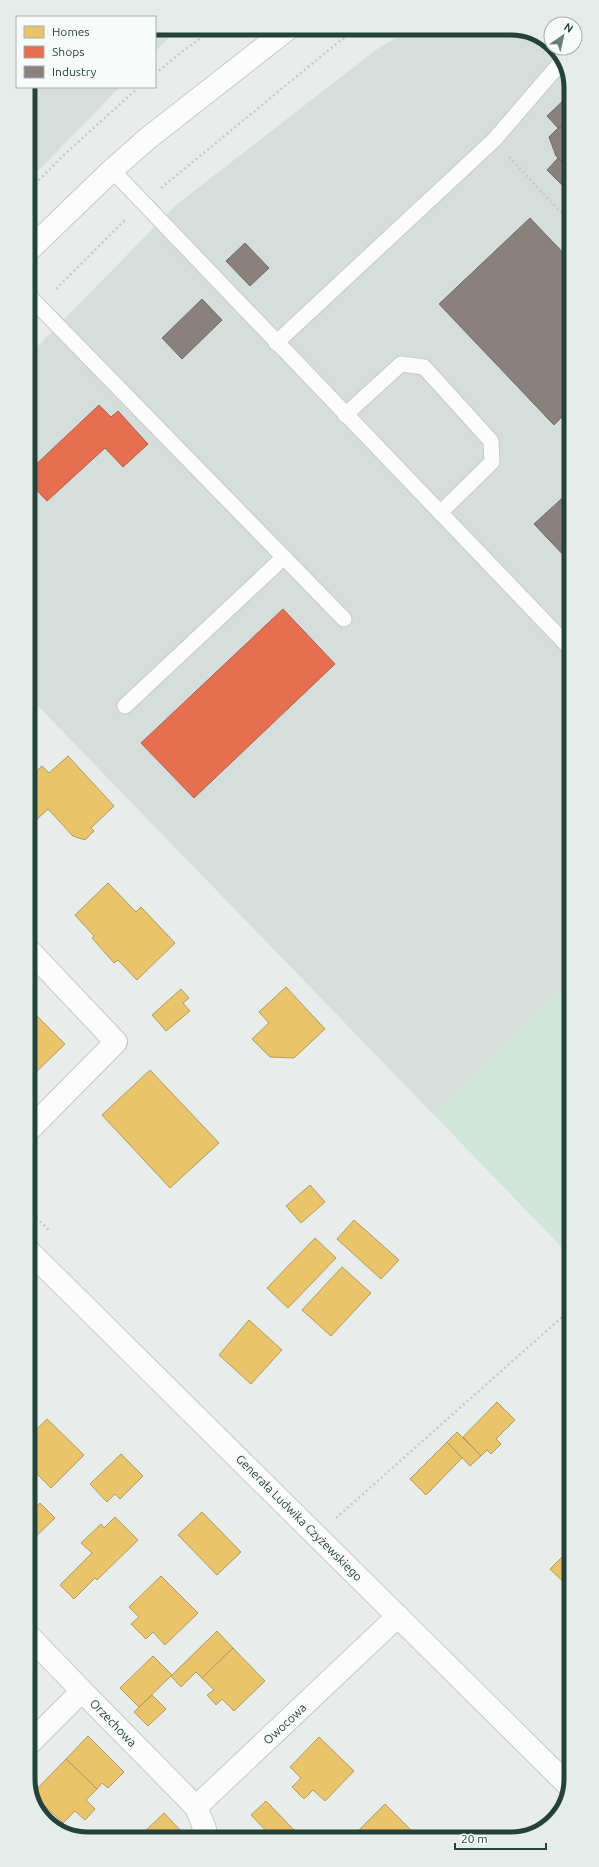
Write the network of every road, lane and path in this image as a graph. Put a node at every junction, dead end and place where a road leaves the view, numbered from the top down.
1 (205, 35) edge
2 (280, 35) edge
3 (349, 35) edge
4 (558, 65) edge
5 (156, 73) edge
6 (138, 88) edge
7 (494, 140) junction
8 (112, 170) junction
9 (35, 184) edge
10 (142, 203) junction
11 (564, 216) edge
12 (35, 244) edge
13 (35, 302) edge
14 (39, 306) junction
15 (276, 343) junction
16 (345, 415) junction
17 (440, 513) junction
18 (284, 557) junction
19 (344, 619) dead end
20 (564, 642) edge
21 (125, 706) dead end
22 (35, 956) edge
23 (35, 1124) edge
24 (35, 1257) edge
25 (564, 1315) edge
26 (317, 1536) junction
27 (398, 1616) junction
28 (35, 1643) edge
29 (82, 1691) junction
30 (35, 1738) edge
31 (564, 1781) edge
32 (196, 1807) junction
33 (203, 1832) edge

1 - 5 path
2 - 8 street
3 - 10 path
4 - 7 lane
6 - 9 path
7 - 11 path
7 - 15 lane
8 - 10 lane
8 - 12 street
10 - 14 path
10 - 15 lane
13 - 14 lane
14 - 18 lane
15 - 16 lane
16 - 17 lane
16 - 17 lane
17 - 20 lane
18 - 19 lane
18 - 21 lane
22 - 23 street
24 - 26 street, Generała Ludwika Czyżewskiego
25 - 26 path
26 - 27 street, Generała Ludwika Czyżewskiego
27 - 31 street, Generała Ludwika Czyżewskiego
27 - 32 street, Owocowa
28 - 29 street
29 - 30 street, Orzechowa
29 - 32 street, Orzechowa
32 - 33 street

